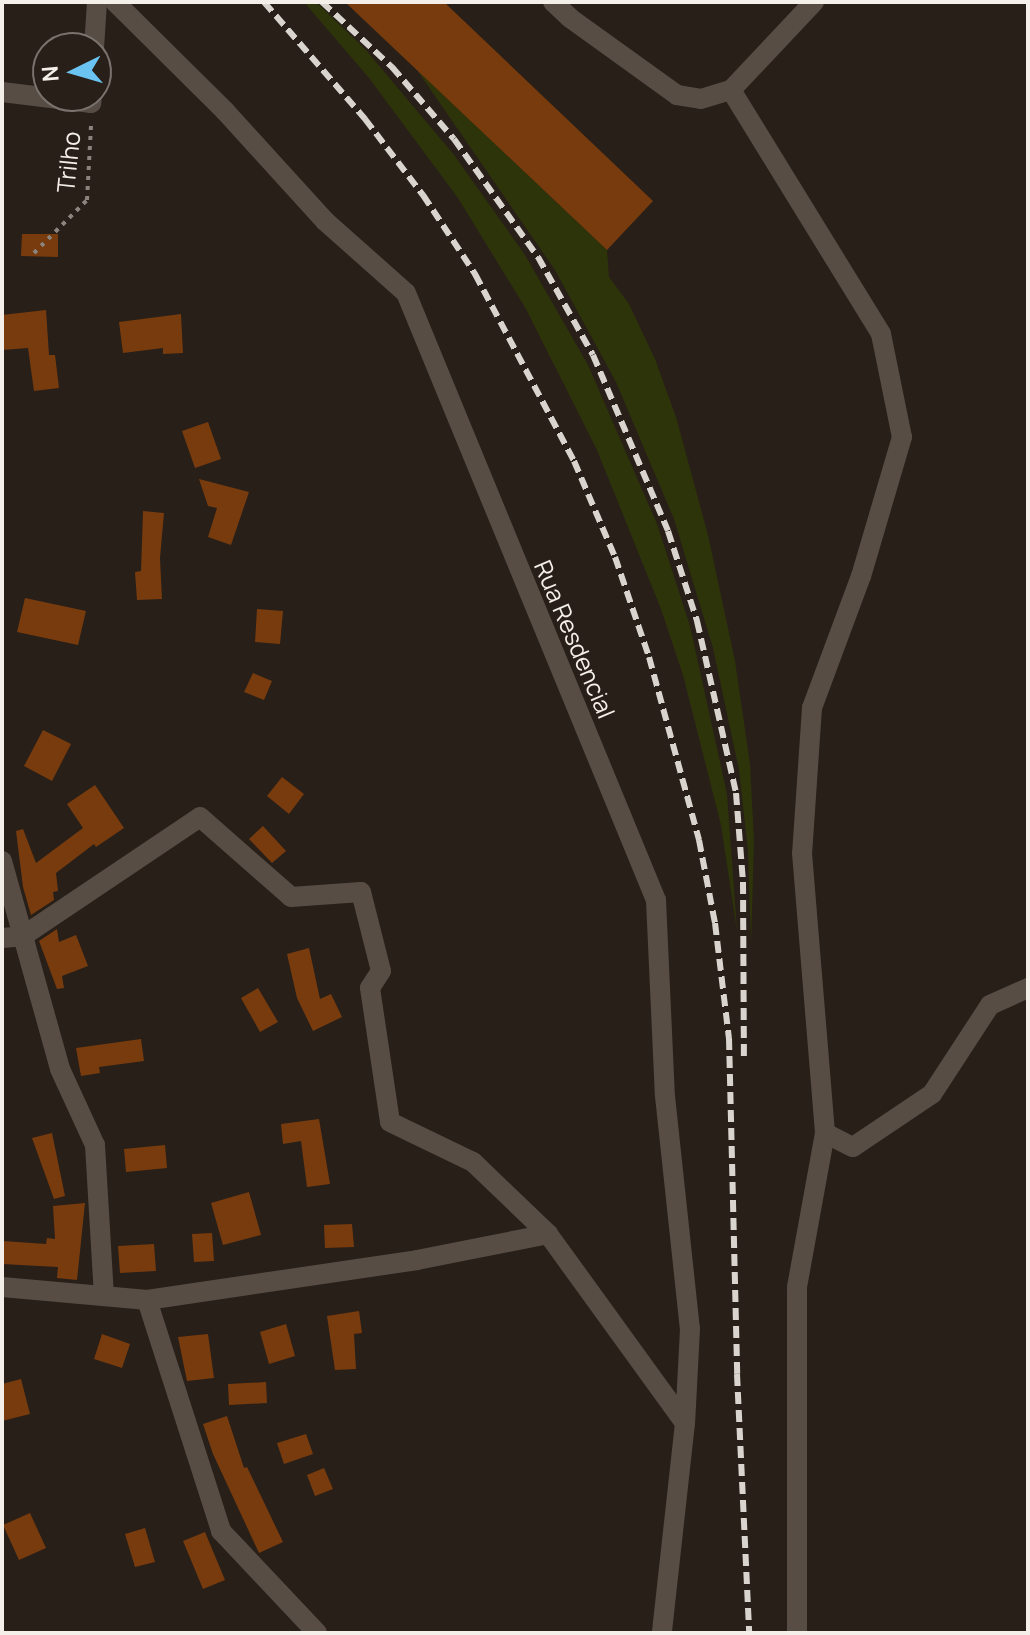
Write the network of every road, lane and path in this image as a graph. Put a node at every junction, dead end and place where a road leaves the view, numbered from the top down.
1 (97, 2) edge
2 (115, 2) edge
3 (553, 2) edge
4 (814, 2) edge
5 (95, 32) edge
6 (731, 90) junction
7 (2, 92) edge
8 (32, 95) edge
9 (91, 112) edge
10 (34, 253) dead end
11 (2, 861) edge
12 (23, 936) junction
13 (2, 938) edge
14 (1028, 988) edge
15 (825, 1133) junction
16 (548, 1234) junction
17 (2, 1287) edge
18 (104, 1296) junction
19 (147, 1300) junction
20 (685, 1423) junction
21 (317, 1633) edge
22 (662, 1633) edge
23 (797, 1633) edge

1 - 5 street
2 - 20 street, Rua Resdencial
3 - 6 street
4 - 6 street
6 - 15 street
7 - 8 street
9 - 10 path, Trilho
11 - 12 street
12 - 13 street
12 - 16 street
12 - 18 street
14 - 15 street
15 - 23 street
16 - 19 street
16 - 20 street
17 - 18 street
18 - 19 street
19 - 21 street
20 - 22 street, Rua Resdencial

